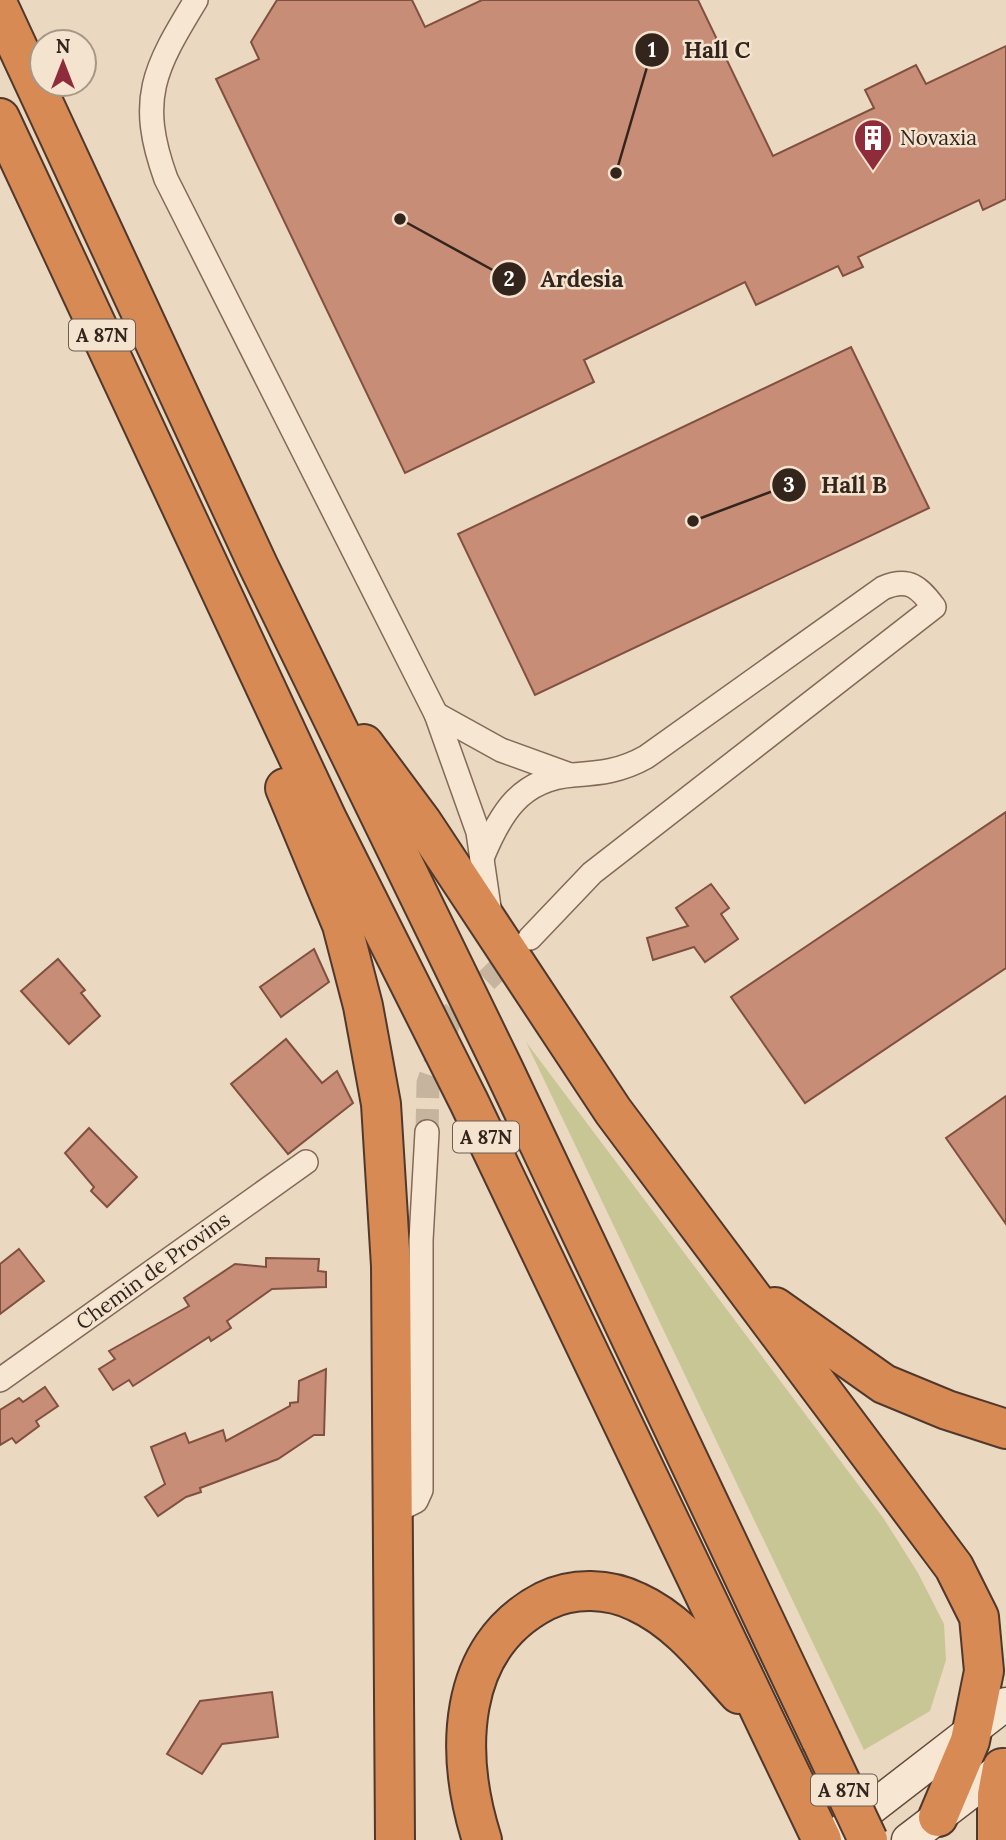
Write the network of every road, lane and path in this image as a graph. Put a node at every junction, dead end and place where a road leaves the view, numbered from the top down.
1 (196, 0) edge
2 (0, 9) edge
3 (0, 118) edge
4 (205, 551) junction
5 (310, 672) junction
6 (436, 714) junction
7 (570, 775) junction
8 (482, 858) junction
9 (493, 931) junction
10 (530, 938) tunnel mouth
11 (427, 1132) tunnel mouth
12 (306, 1162) dead end
13 (739, 1280) junction
14 (0, 1380) edge
15 (1006, 1429) edge
16 (394, 1512) junction
17 (1006, 1704) edge
18 (766, 1724) junction
19 (974, 1729) junction
20 (1004, 1767) edge
21 (938, 1817) junction
22 (396, 1837) edge
23 (482, 1840) edge
24 (822, 1840) edge
25 (830, 1840) edge
26 (868, 1840) edge
27 (908, 1840) edge
28 (997, 1840) edge

1 - 6 street
2 - 5 highway, A 87N
3 - 4 highway, A 87N
4 - 16 highway
4 - 18 highway, A 87N
5 - 9 highway
5 - 26 highway, A 87N, bridge
6 - 7 street
6 - 8 street
7 - 8 street
7 - 10 street
8 - 9 street
9 - 13 highway
11 - 16 street
12 - 14 street, Chemin de Provins
13 - 15 highway
13 - 19 highway
16 - 22 highway
17 - 19 main road
18 - 23 highway
18 - 24 highway, A 87N
19 - 21 highway
19 - 25 main road
20 - 21 main road
20 - 28 highway
21 - 27 main road

